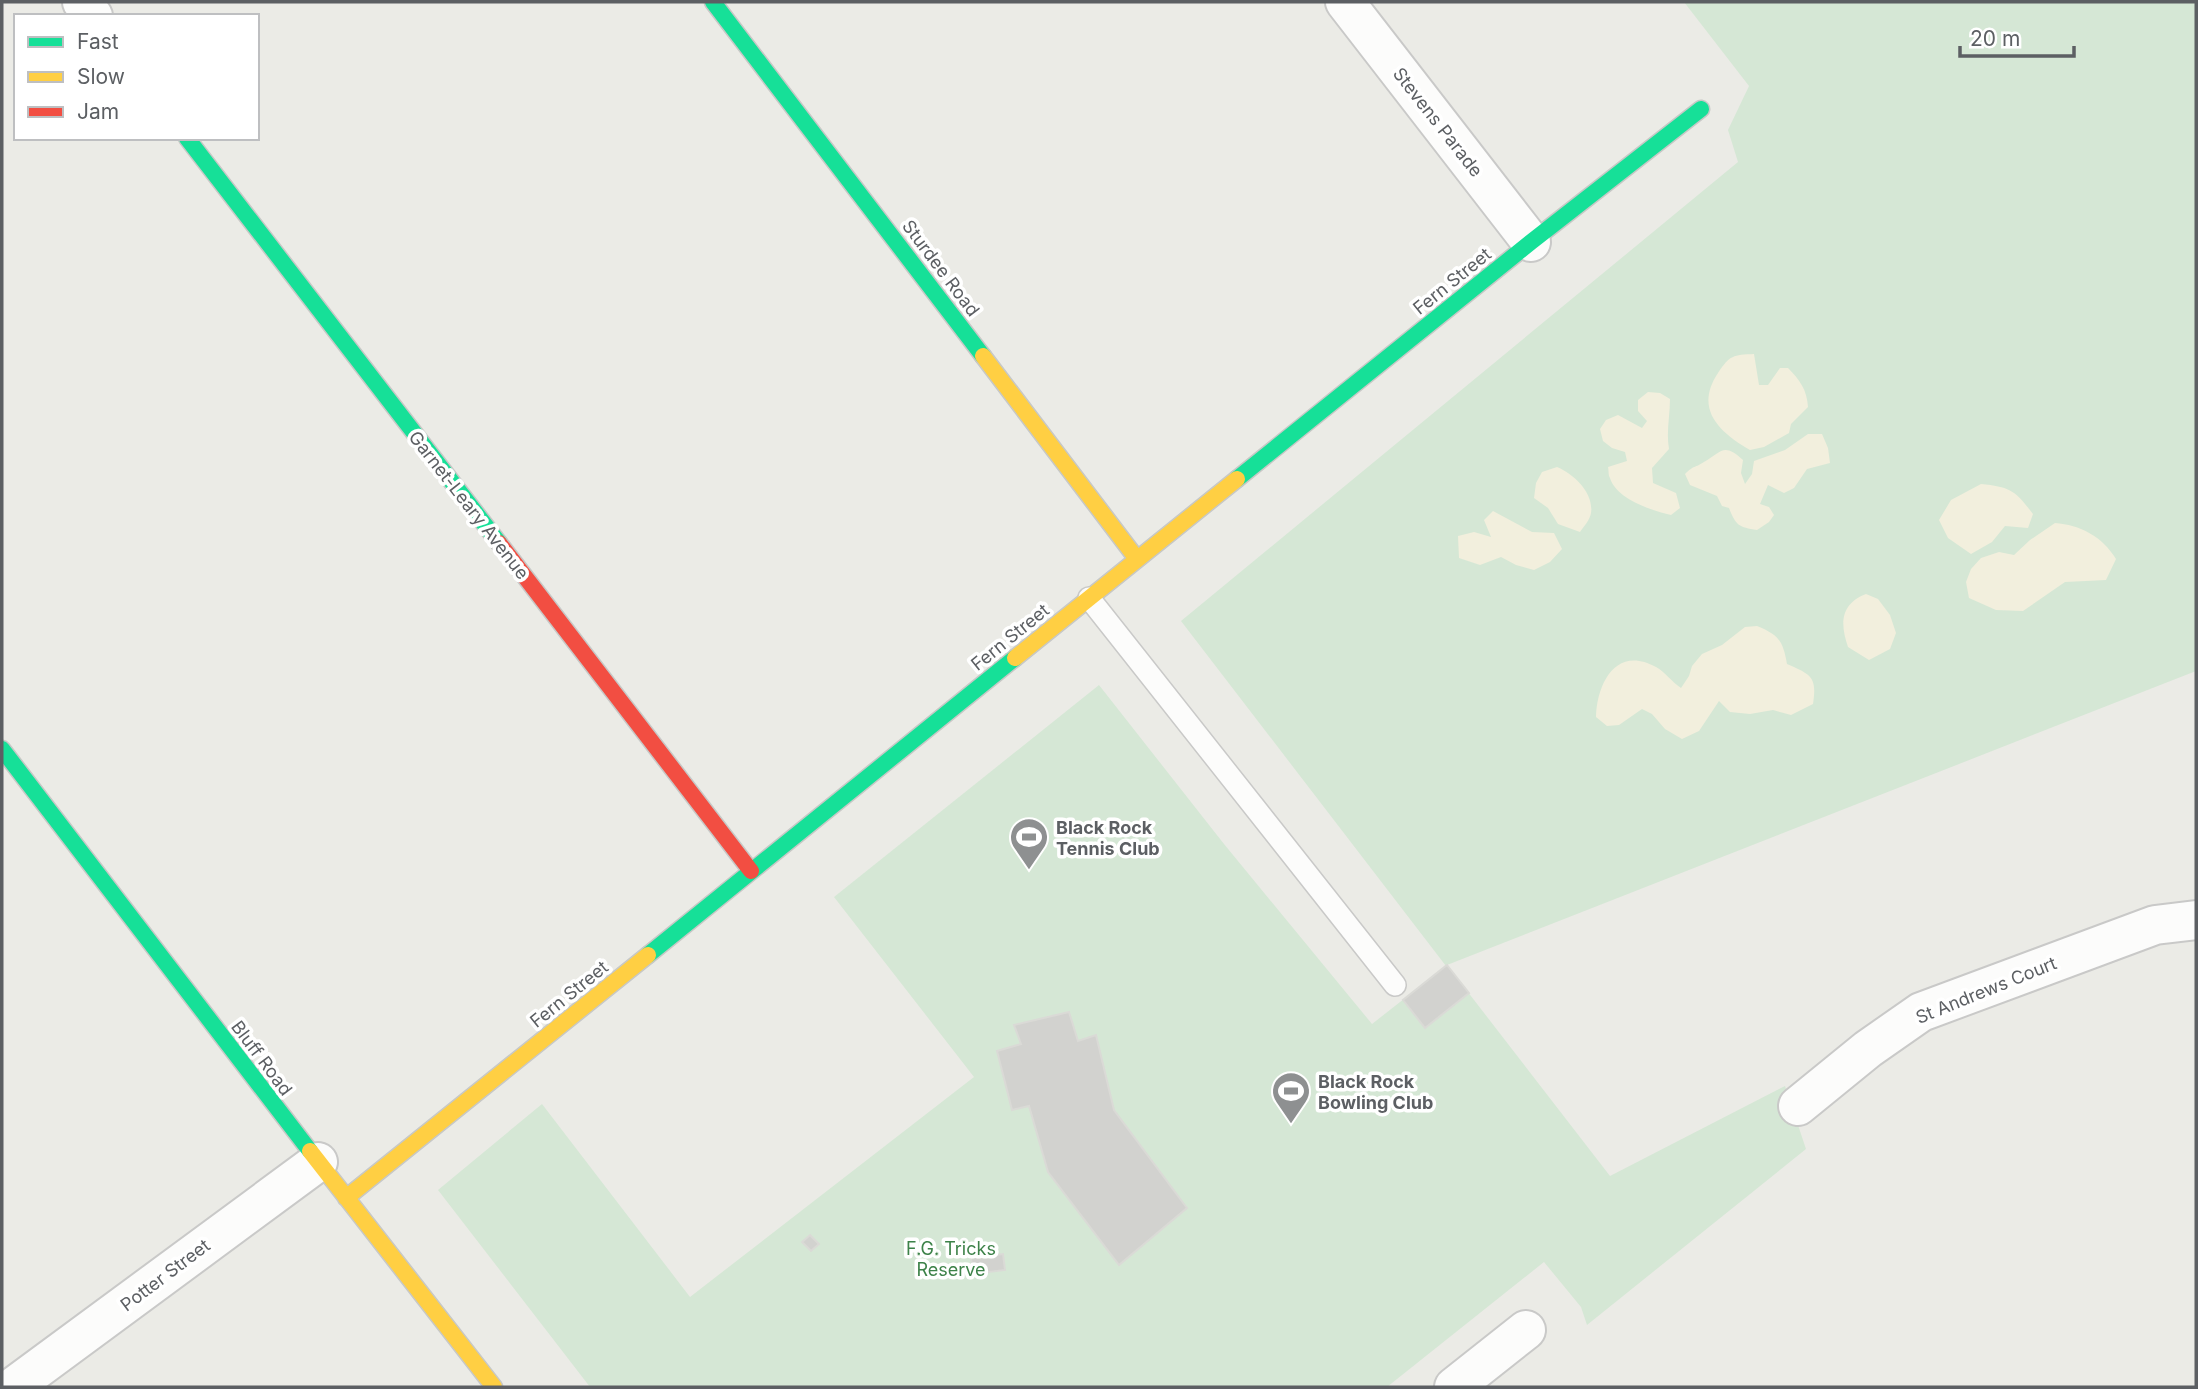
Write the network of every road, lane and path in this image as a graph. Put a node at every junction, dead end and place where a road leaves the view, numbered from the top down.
1 (713, 2) edge
2 (1345, 2) edge
3 (1701, 110) dead end
4 (189, 140) edge
5 (1531, 242) junction
6 (1137, 559) junction
7 (1088, 598) junction
8 (2, 750) edge
9 (751, 872) junction
10 (2196, 920) edge
11 (1395, 985) dead end
12 (1798, 1106) dead end
13 (318, 1162) junction
14 (346, 1198) junction
15 (1526, 1330) dead end
16 (13, 1387) edge
17 (494, 1387) edge
18 (1454, 1387) edge

1 - 6 street, Sturdee Road
2 - 5 street, Stevens Parade
3 - 5 street, Fern Street
4 - 9 street, Garnet-Leary Avenue
5 - 6 street, Fern Street
6 - 7 street, Fern Street
7 - 9 street, Fern Street
7 - 11 lane
8 - 13 street, Bluff Road
9 - 14 street, Fern Street
10 - 12 street, St Andrews Court
13 - 14 street, Bluff Road
13 - 16 street, Potter Street
14 - 17 street, Bluff Road
15 - 18 street

